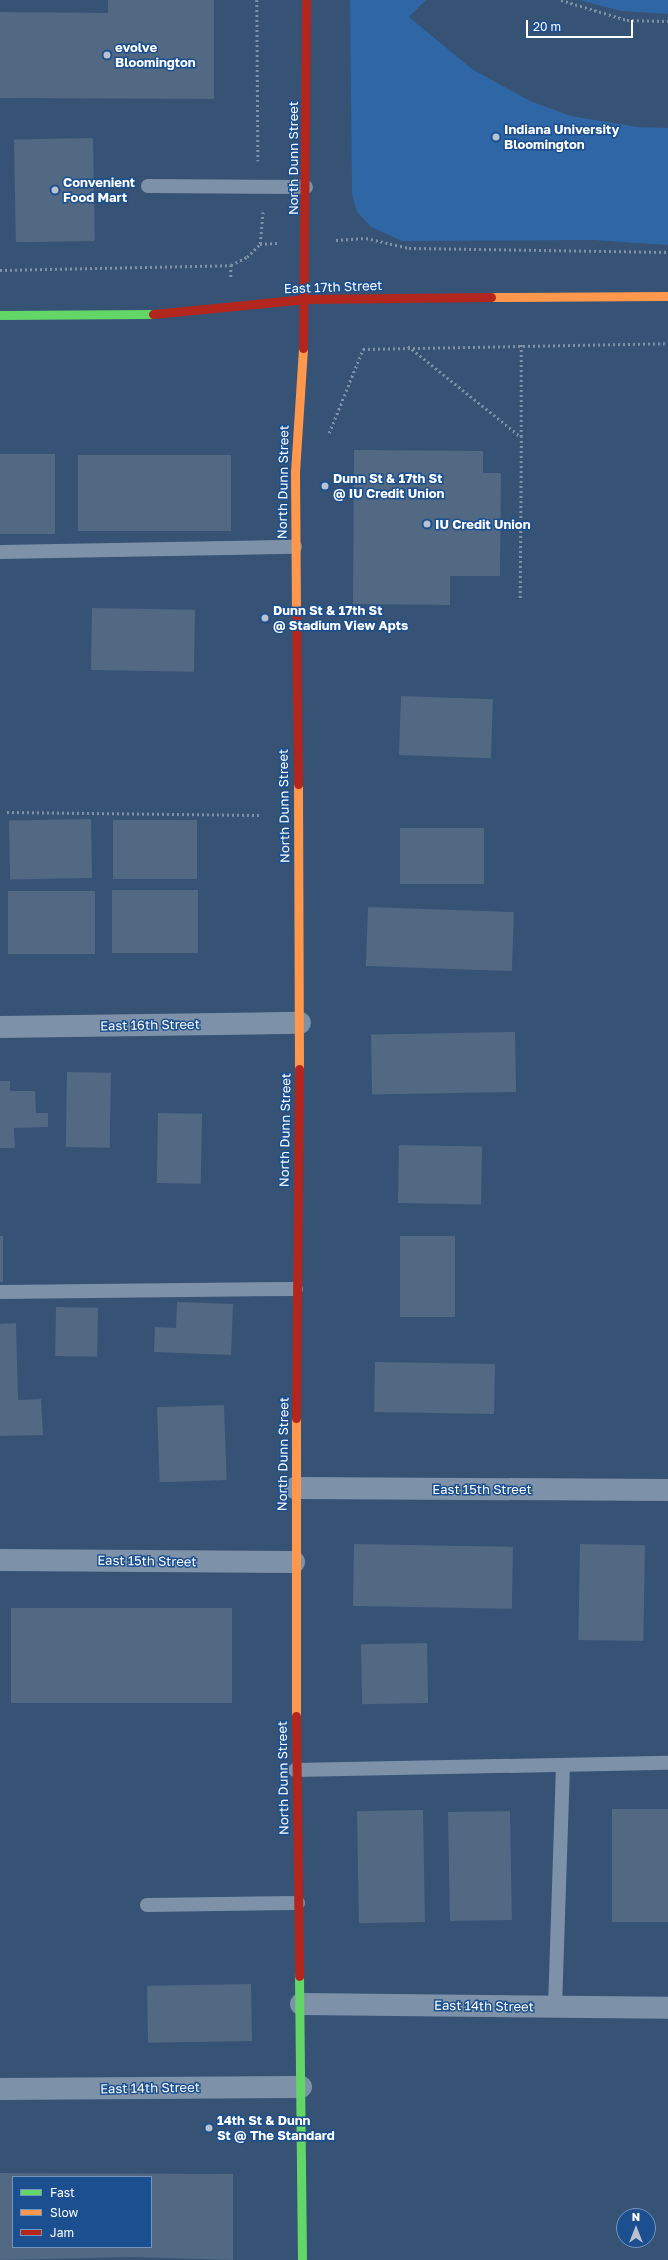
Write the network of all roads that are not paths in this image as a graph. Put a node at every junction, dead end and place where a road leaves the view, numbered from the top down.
1 (306, 0) edge
2 (148, 186) dead end
3 (306, 187) junction
4 (668, 296) edge
5 (306, 299) junction
6 (0, 315) edge
7 (295, 547) junction
8 (0, 552) edge
9 (300, 1023) junction
10 (0, 1027) edge
11 (296, 1289) junction
12 (0, 1292) edge
13 (295, 1488) junction
14 (668, 1490) edge
15 (0, 1560) edge
16 (294, 1562) junction
17 (668, 1763) edge
18 (563, 1766) junction
19 (295, 1770) junction
20 (298, 1903) junction
21 (147, 1905) dead end
22 (301, 2004) junction
23 (555, 2007) junction
24 (668, 2008) edge
25 (301, 2087) junction
26 (0, 2089) edge
27 (302, 2260) edge

1 - 3 street, North Dunn Street
2 - 3 lane
3 - 5 street, North Dunn Street
4 - 5 street, East 17th Street
5 - 6 street, East 17th Street
5 - 7 street, North Dunn Street
7 - 8 lane
7 - 9 street, North Dunn Street
9 - 10 street, East 16th Street
9 - 11 street, North Dunn Street
11 - 12 lane
11 - 13 street, North Dunn Street
13 - 14 street, East 15th Street
13 - 16 street, North Dunn Street
15 - 16 street, East 15th Street
16 - 19 street, North Dunn Street
17 - 18 lane
18 - 19 lane
18 - 23 lane
19 - 20 street, North Dunn Street
20 - 21 lane
20 - 22 street, North Dunn Street
22 - 23 street, East 14th Street
22 - 25 street, North Dunn Street
23 - 24 street, East 14th Street
25 - 26 street, East 14th Street
25 - 27 street, North Dunn Street

